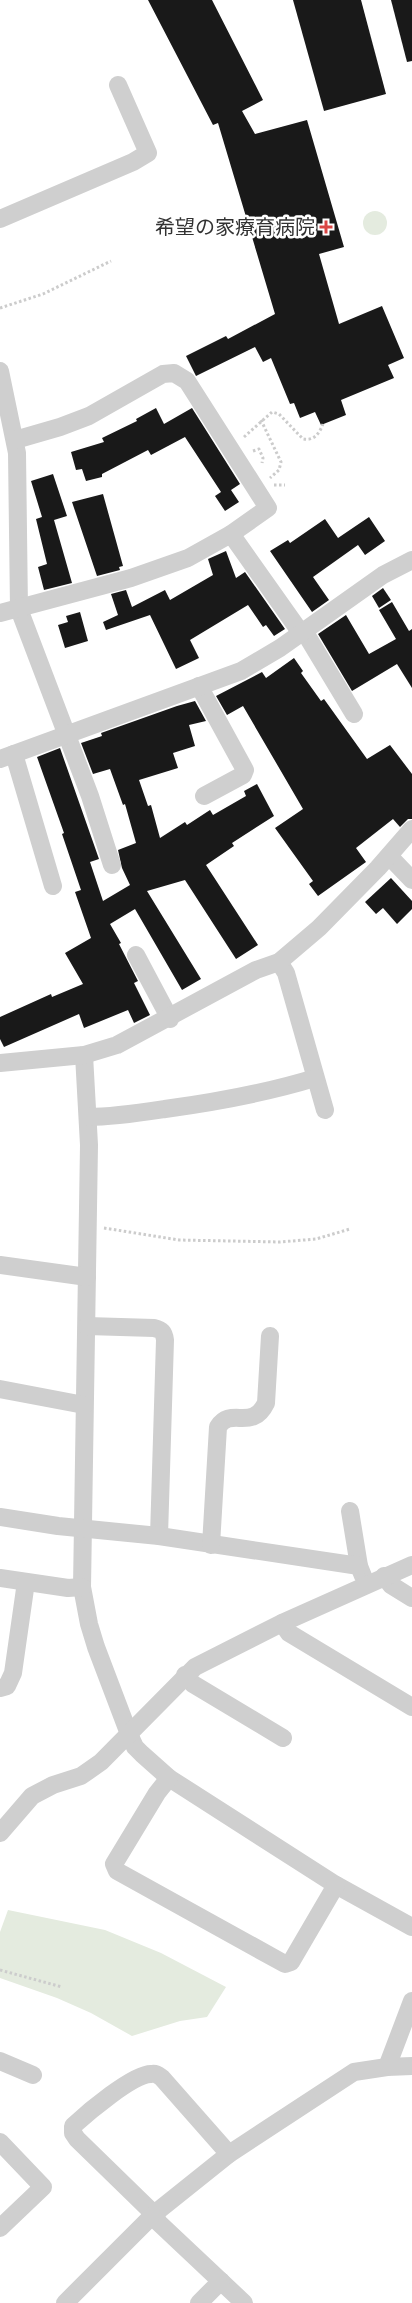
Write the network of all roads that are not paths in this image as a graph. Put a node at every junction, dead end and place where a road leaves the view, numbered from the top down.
1 (118, 85) dead end
2 (0, 220) edge
3 (0, 371) edge
4 (15, 440) junction
5 (231, 534) junction
6 (412, 560) edge
7 (19, 609) junction
8 (0, 613) edge
9 (302, 632) junction
10 (199, 686) junction
11 (354, 714) dead end
12 (66, 734) junction
13 (7, 756) edge
14 (204, 796) dead end
15 (412, 829) edge
16 (389, 856) junction
17 (112, 865) dead end
18 (412, 880) edge
19 (53, 886) dead end
20 (136, 955) dead end
21 (279, 962) junction
22 (170, 1018) junction
23 (84, 1055) junction
24 (0, 1063) edge
25 (316, 1078) junction
26 (325, 1110) dead end
27 (88, 1118) junction
28 (0, 1265) edge
29 (87, 1277) junction
30 (87, 1326) junction
31 (270, 1336) dead end
32 (0, 1389) edge
33 (84, 1405) junction
34 (350, 1510) dead end
35 (0, 1517) edge
36 (82, 1528) junction
37 (158, 1536) junction
38 (211, 1544) junction
39 (412, 1565) edge
40 (359, 1566) junction
41 (384, 1576) junction
42 (0, 1578) edge
43 (26, 1582) junction
44 (367, 1583) junction
45 (82, 1587) junction
46 (412, 1598) edge
47 (282, 1623) junction
48 (185, 1675) junction
49 (0, 1688) edge
50 (412, 1707) edge
51 (129, 1734) junction
52 (283, 1738) dead end
53 (169, 1778) junction
54 (7, 1811) edge
55 (0, 1834) edge
56 (336, 1885) junction
57 (411, 1924) edge
58 (412, 2001) edge
59 (0, 2061) edge
60 (412, 2066) edge
61 (387, 2067) junction
62 (32, 2075) dead end
63 (0, 2142) edge
64 (229, 2154) junction
65 (154, 2214) junction
66 (0, 2228) edge
67 (220, 2281) junction
68 (65, 2303) edge
69 (198, 2303) edge
70 (244, 2303) edge

1 - 2 street
3 - 4 street
4 - 5 street
4 - 7 street
5 - 7 street
5 - 9 street
6 - 9 street
7 - 8 street
7 - 12 street
9 - 10 street
9 - 11 street
10 - 12 street
10 - 14 street
12 - 13 street
12 - 17 street
13 - 19 street
15 - 16 street
16 - 18 street
16 - 21 street
20 - 22 street
21 - 22 street
21 - 25 street
22 - 23 street
23 - 24 street
23 - 27 street
25 - 26 street
25 - 27 street
27 - 29 street
28 - 29 street
29 - 30 street
30 - 33 street
30 - 37 street
31 - 38 street
32 - 33 street
33 - 36 street
34 - 40 street
35 - 36 street
36 - 37 street
36 - 45 street
37 - 38 street
38 - 40 street
39 - 41 street
40 - 44 street
41 - 44 street
41 - 46 street
42 - 43 street
43 - 45 street
43 - 49 street
44 - 47 street
45 - 51 street
47 - 48 street
47 - 50 street
48 - 51 street
48 - 52 street
51 - 53 street
51 - 54 street
53 - 56 street
53 - 56 street
54 - 55 street
56 - 57 street
58 - 61 street
59 - 62 street
60 - 61 street
61 - 64 street
63 - 66 street
64 - 65 street
64 - 65 street
65 - 67 street
65 - 68 street
67 - 69 street
67 - 70 street

